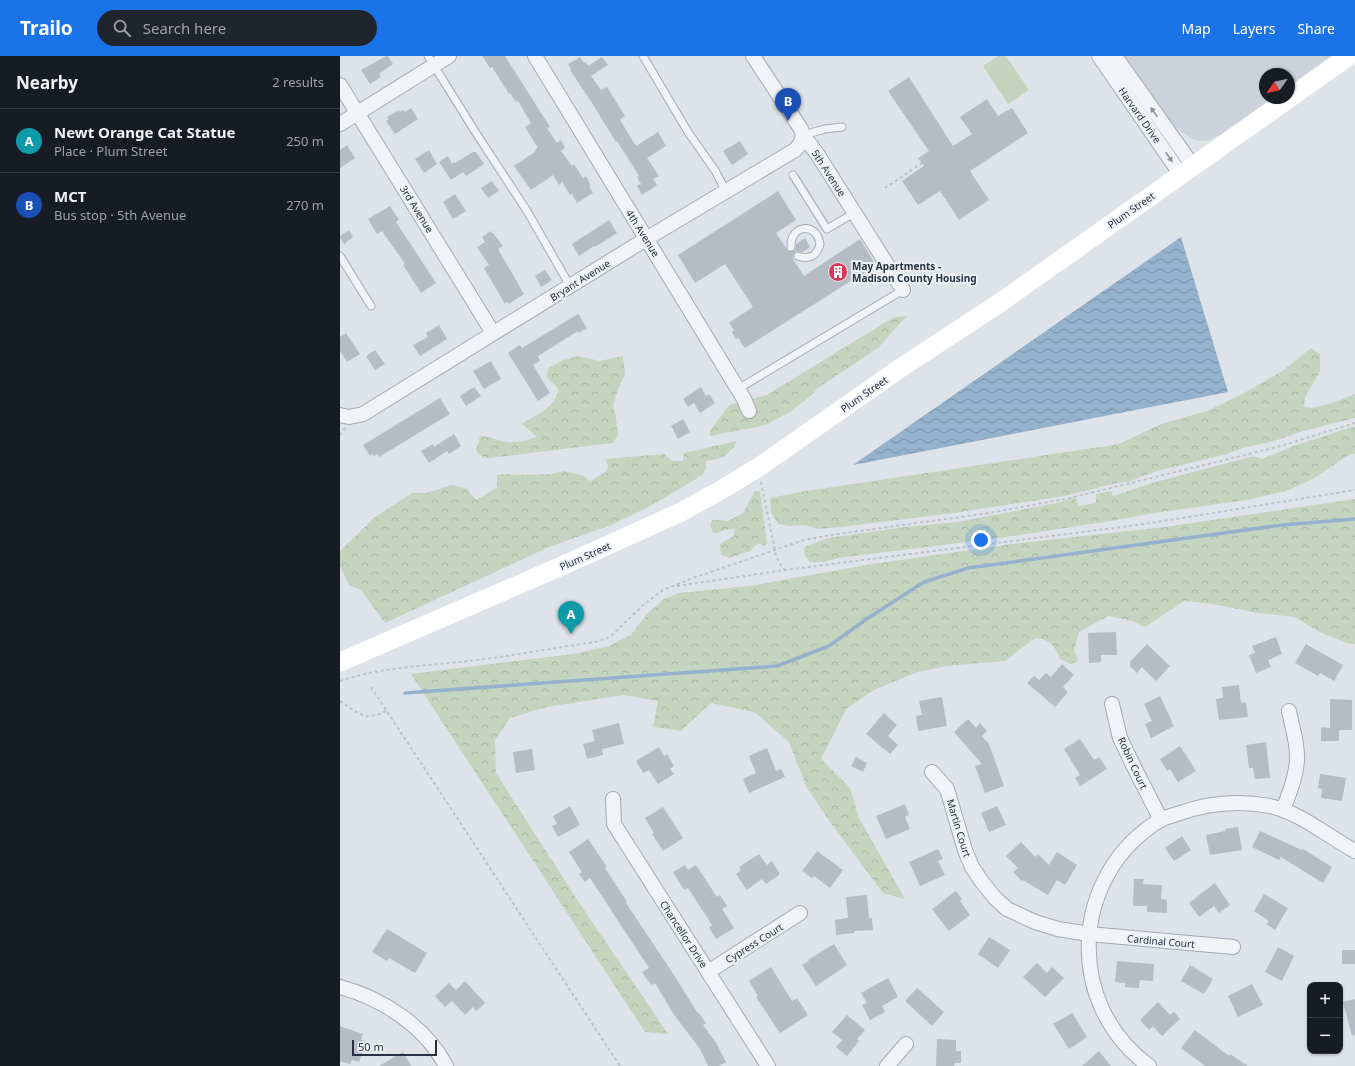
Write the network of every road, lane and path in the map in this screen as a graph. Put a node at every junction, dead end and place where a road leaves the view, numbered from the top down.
1 (448, 56) edge
2 (535, 56) edge
3 (643, 56) edge
4 (753, 56) edge
5 (1098, 56) edge
6 (1115, 56) edge
7 (1349, 56) edge
8 (431, 61) edge
9 (340, 85) edge
10 (357, 113) junction
11 (340, 124) edge
12 (842, 127) dead end
13 (803, 135) junction
14 (922, 164) dead end
15 (1187, 170) junction
16 (793, 175) dead end
17 (885, 188) dead end
18 (726, 192) junction
19 (854, 212) junction
20 (827, 229) junction
21 (818, 235) junction
22 (646, 239) junction
23 (791, 247) dead end
24 (340, 256) edge
25 (798, 256) dead end
26 (570, 286) junction
27 (903, 290) joint
28 (371, 306) dead end
29 (493, 333) junction
30 (738, 389) junction
31 (749, 411) dead end
32 (344, 416) edge
33 (1355, 423) edge
34 (759, 467) junction
35 (1355, 490) edge
36 (775, 550) junction
37 (785, 570) junction
38 (672, 587) junction
39 (340, 662) edge
40 (340, 681) edge
41 (372, 687) dead end
42 (340, 701) edge
43 (1112, 704) dead end
44 (386, 710) junction
45 (1289, 710) dead end
46 (932, 772) dead end
47 (613, 799) dead end
48 (1283, 810) junction
49 (1162, 820) junction
50 (1355, 851) edge
51 (800, 913) dead end
52 (1089, 934) junction
53 (1233, 947) dead end
54 (708, 972) junction
55 (340, 988) edge
56 (906, 1044) dead end
57 (446, 1066) edge
58 (620, 1066) edge
59 (768, 1066) edge
60 (887, 1066) edge
61 (1149, 1066) edge

1 - 8 street
2 - 22 street, 4th Avenue
3 - 18 lane
4 - 13 street, 5th Avenue
5 -> 15 street, Harvard Drive
15 -> 6 street, Harvard Drive
7 - 15 main road, Plum Street
8 - 10 street
8 - 26 lane
9 - 10 street, 3rd Avenue
10 - 11 street
10 - 29 street, 3rd Avenue
12 - 13 lane
13 - 18 street, Bryant Avenue
13 - 19 street, 5th Avenue
14 - 17 path
15 - 34 main road, Plum Street
16 - 20 lane
18 - 22 street, Bryant Avenue
19 - 20 lane
19 - 27 street, 5th Avenue
20 - 21 lane
21 - 23 lane
21 - 25 lane
22 - 26 street, Bryant Avenue
22 - 30 street, 4th Avenue
24 - 28 lane
26 - 29 street, Bryant Avenue
27 - 30 lane
29 - 32 street, Bryant Avenue
30 - 31 street, 4th Avenue
33 - 36 path
34 - 36 path
34 - 39 main road, Plum Street
35 - 37 path
36 - 37 path
36 - 38 path
37 - 38 path
38 - 40 path
41 - 44 path
42 - 44 path
43 - 49 street, Robin Court
44 - 58 path
45 - 48 street
46 - 52 street, Martin Court
47 - 54 street, Chancellor Drive
48 - 49 street
48 - 50 street
49 - 52 street
51 - 54 street, Cypress Court
52 - 53 street, Cardinal Court
52 - 61 street
54 - 59 street, Chancellor Drive
55 - 57 street
56 - 60 street

